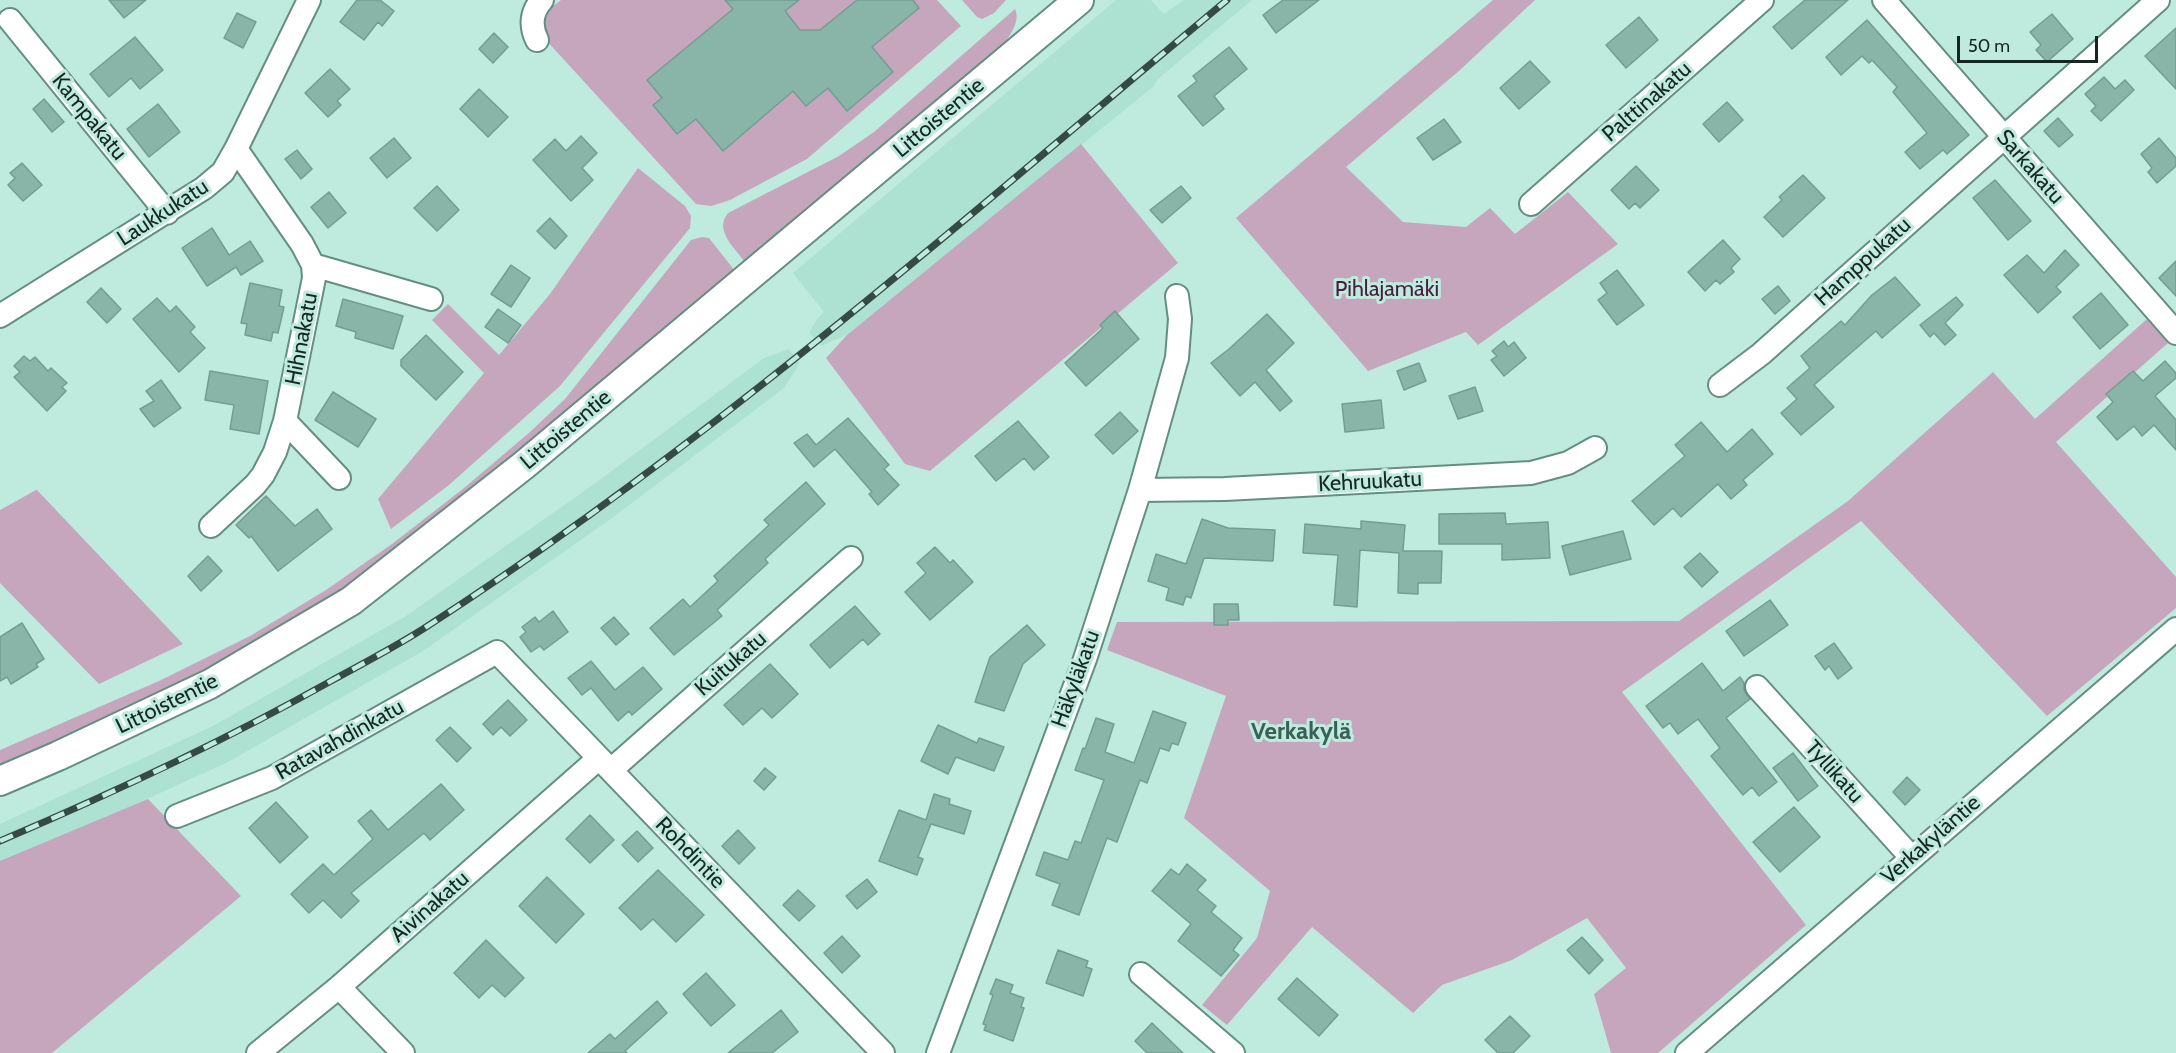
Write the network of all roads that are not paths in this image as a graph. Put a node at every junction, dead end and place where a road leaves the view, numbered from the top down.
1 (309, 0) edge
2 (542, 0) edge
3 (1762, 0) edge
4 (1884, 0) edge
5 (2158, 0) edge
6 (1063, 4) edge
7 (10, 20) dead end
8 (537, 40) dead end
9 (2004, 136) junction
10 (236, 149) junction
11 (1531, 204) dead end
12 (167, 213) junction
13 (313, 265) junction
14 (1177, 296) dead end
15 (431, 298) dead end
16 (0, 316) edge
17 (2176, 333) edge
18 (1720, 385) dead end
19 (285, 421) junction
20 (1595, 448) dead end
21 (339, 478) dead end
22 (1140, 490) junction
23 (211, 526) dead end
24 (851, 558) dead end
25 (2176, 629) edge
26 (497, 652) joint
27 (1757, 687) dead end
28 (605, 764) junction
29 (0, 781) edge
30 (177, 816) dead end
31 (1911, 858) junction
32 (1141, 974) dead end
33 (339, 987) junction
34 (258, 1053) edge
35 (403, 1053) edge
36 (884, 1053) edge
37 (938, 1053) edge
38 (1233, 1053) edge
39 (1687, 1053) edge

1 - 10 street, Laukkukatu
2 - 8 street
3 - 11 street, Palttinakatu
4 - 9 street, Sarkakatu
5 - 9 street, Hamppukatu
6 - 29 street, Littoistentie
7 - 12 street, Kampakatu
9 - 17 street, Sarkakatu
9 - 18 street, Hamppukatu
10 - 12 street, Laukkukatu
10 - 13 street, Hihnakatu
12 - 16 street, Laukkukatu
13 - 15 street
13 - 19 street, Hihnakatu
14 - 22 street, Häkyläkatu
19 - 21 street
19 - 23 street, Hihnakatu
20 - 22 street, Kehruukatu
22 - 37 street, Häkyläkatu
24 - 28 street, Kuitukatu
25 - 31 street, Verkakyläntie
26 - 28 street, Rohdintie
26 - 30 street, Ratavahdinkatu
27 - 31 street, Tyllikatu
28 - 33 street, Aivinakatu
28 - 36 street, Rohdintie
31 - 39 street, Verkakyläntie
32 - 38 street
33 - 34 street, Aivinakatu
33 - 35 street

